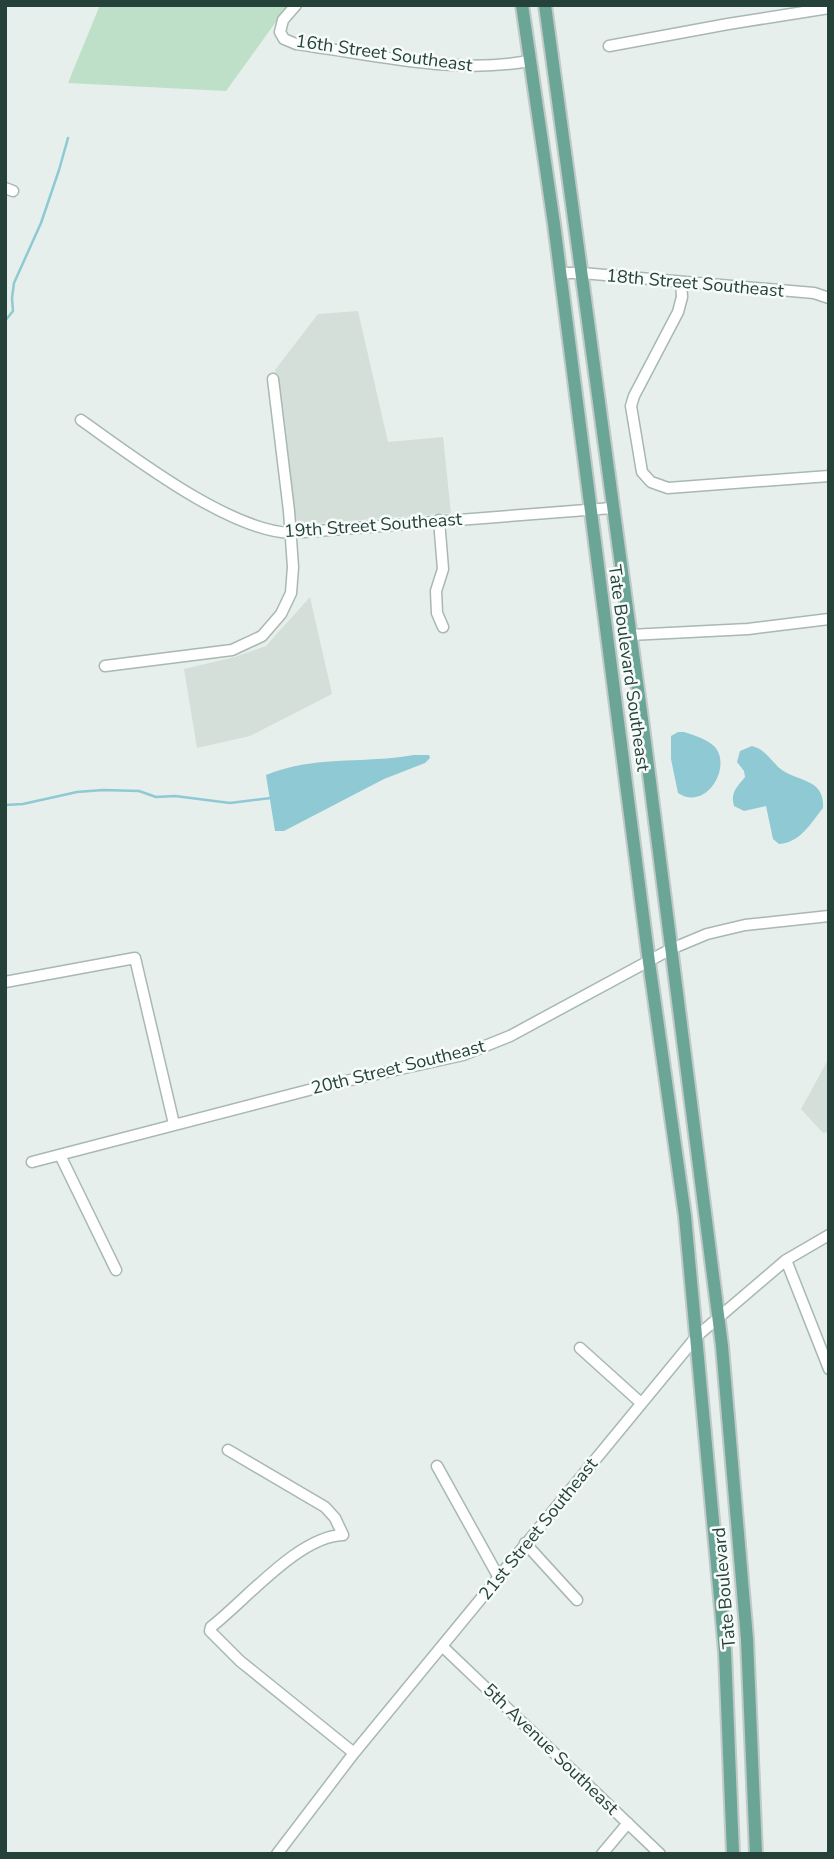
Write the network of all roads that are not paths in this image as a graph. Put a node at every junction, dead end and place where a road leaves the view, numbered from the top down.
1 (296, 5) edge
2 (522, 5) edge
3 (545, 5) edge
4 (829, 8) edge
5 (796, 9) edge
6 (609, 46) dead end
7 (529, 61) junction
8 (560, 273) junction
9 (582, 273) junction
10 (681, 282) junction
11 (829, 298) edge
12 (273, 379) dead end
13 (81, 420) dead end
14 (829, 476) edge
15 (612, 508) junction
16 (590, 509) junction
17 (439, 520) junction
18 (291, 533) junction
19 (829, 619) edge
20 (443, 628) dead end
21 (630, 635) junction
22 (105, 666) dead end
23 (829, 916) edge
24 (671, 949) junction
25 (649, 962) junction
26 (5, 982) edge
27 (174, 1124) junction
28 (60, 1155) junction
29 (32, 1162) dead end
30 (829, 1236) edge
31 (786, 1261) junction
32 (116, 1270) dead end
33 (719, 1319) junction
34 (697, 1336) junction
35 (580, 1348) dead end
36 (829, 1369) edge
37 (641, 1403) junction
38 (228, 1450) dead end
39 (438, 1466) dead end
40 (525, 1543) junction
41 (498, 1576) junction
42 (577, 1600) dead end
43 (442, 1646) junction
44 (354, 1754) junction
45 (628, 1823) junction
46 (277, 1854) edge
47 (602, 1854) edge
48 (660, 1854) edge
49 (733, 1854) edge
50 (756, 1854) edge

1 - 7 street, 16th Street Southeast
2 - 7 main road, Tate Boulevard Southeast
3 - 9 main road, Tate Boulevard Southeast
4 - 5 street
5 - 6 street
7 - 8 main road, Tate Boulevard Southeast
8 - 9 street, 18th Street Southeast
8 - 16 main road, Tate Boulevard Southeast
9 - 10 street, 18th Street Southeast
9 - 15 main road, Tate Boulevard Southeast
10 - 11 street, 18th Street Southeast
10 - 14 street
12 - 18 street
13 - 18 street, 19th Street Southeast
15 - 16 street, 19th Street Southeast
15 - 21 main road, Tate Boulevard Southeast
16 - 17 street, 19th Street Southeast
16 - 25 main road, Tate Boulevard Southeast
17 - 18 street, 19th Street Southeast
17 - 20 street
18 - 22 street
19 - 21 street
21 - 24 main road, Tate Boulevard Southeast
23 - 24 street, 20th Street Southeast
24 - 25 street, 20th Street Southeast
24 - 33 main road, Tate Boulevard Southeast
25 - 27 street, 20th Street Southeast
25 - 34 main road, Tate Boulevard Southeast
26 - 27 street
27 - 28 street, 20th Street Southeast
28 - 29 street, 20th Street Southeast
28 - 32 street
30 - 31 street, 21st Street Southeast
31 - 33 street, 21st Street Southeast
31 - 36 street
33 - 34 street, 21st Street Southeast
33 - 50 main road, Tate Boulevard
34 - 37 street, 21st Street Southeast
34 - 49 main road, Tate Boulevard
35 - 37 street
37 - 40 street, 21st Street Southeast
38 - 44 street
39 - 41 street
40 - 41 street, 21st Street Southeast
40 - 42 street
41 - 43 street, 21st Street Southeast
43 - 44 street, 21st Street Southeast
43 - 45 street, 5th Avenue Southeast
44 - 46 street, 21st Street Southeast
45 - 47 street
45 - 48 street, 5th Avenue Southeast

